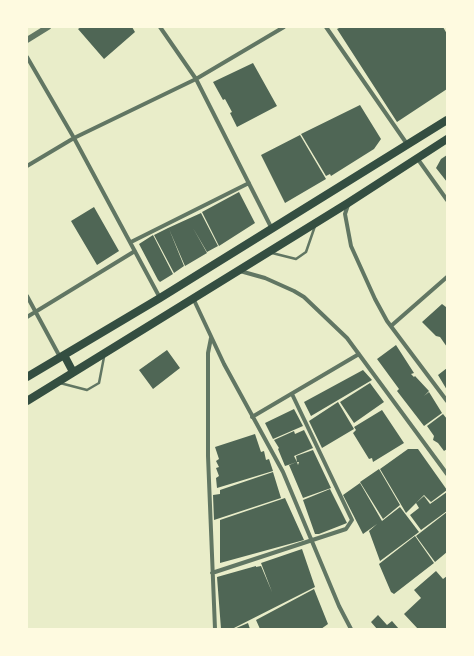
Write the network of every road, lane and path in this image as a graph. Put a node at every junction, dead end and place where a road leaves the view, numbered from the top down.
1 (48, 27) edge
2 (160, 27) edge
3 (284, 27) edge
4 (326, 27) edge
5 (27, 40) edge
6 (27, 57) edge
7 (196, 79) junction
8 (447, 120) edge
9 (74, 138) junction
10 (447, 139) edge
11 (407, 144) junction
12 (417, 158) junction
13 (27, 166) edge
14 (249, 184) junction
15 (447, 200) edge
16 (348, 203) junction
17 (316, 222) junction
18 (272, 228) junction
19 (130, 242) junction
20 (135, 251) junction
21 (268, 252) junction
22 (238, 270) junction
23 (447, 277) edge
24 (27, 296) edge
25 (193, 297) junction
26 (160, 298) junction
27 (35, 311) junction
28 (27, 317) edge
29 (391, 326) junction
30 (211, 338) junction
31 (105, 352) junction
32 (359, 354) junction
33 (62, 356) junction
34 (73, 372) junction
35 (27, 377) edge
36 (57, 382) junction
37 (292, 394) junction
38 (27, 401) edge
39 (447, 401) edge
40 (252, 417) junction
41 (447, 474) edge
42 (311, 540) junction
43 (212, 573) junction
44 (215, 629) edge
45 (351, 629) edge

1 - 5 street
2 - 7 street
3 - 7 street
4 - 11 street
6 - 9 street
7 - 9 street
7 - 14 street
8 - 11 main road
9 - 13 street
9 - 19 street
10 - 12 main road
11 - 18 main road
12 - 15 street
12 - 16 main road
14 - 18 street
14 - 19 street
16 - 17 main road
16 - 29 street
17 - 21 main road
17 - 21 lane
18 - 26 main road
19 - 20 street
20 - 26 street
20 - 27 street
21 - 22 main road
22 - 25 main road
22 - 32 street
23 - 29 street
24 - 27 street
25 - 30 street
25 - 31 main road
26 - 33 main road
27 - 28 street
27 - 33 street
29 - 39 street
30 - 40 street
30 - 43 street
31 - 34 main road
31 - 36 lane
32 - 37 street
32 - 41 street
33 - 34 main road
33 - 35 main road
34 - 36 main road
36 - 38 main road
37 - 40 street
37 - 42 street
40 - 42 street
42 - 43 street
42 - 45 street
43 - 44 street

